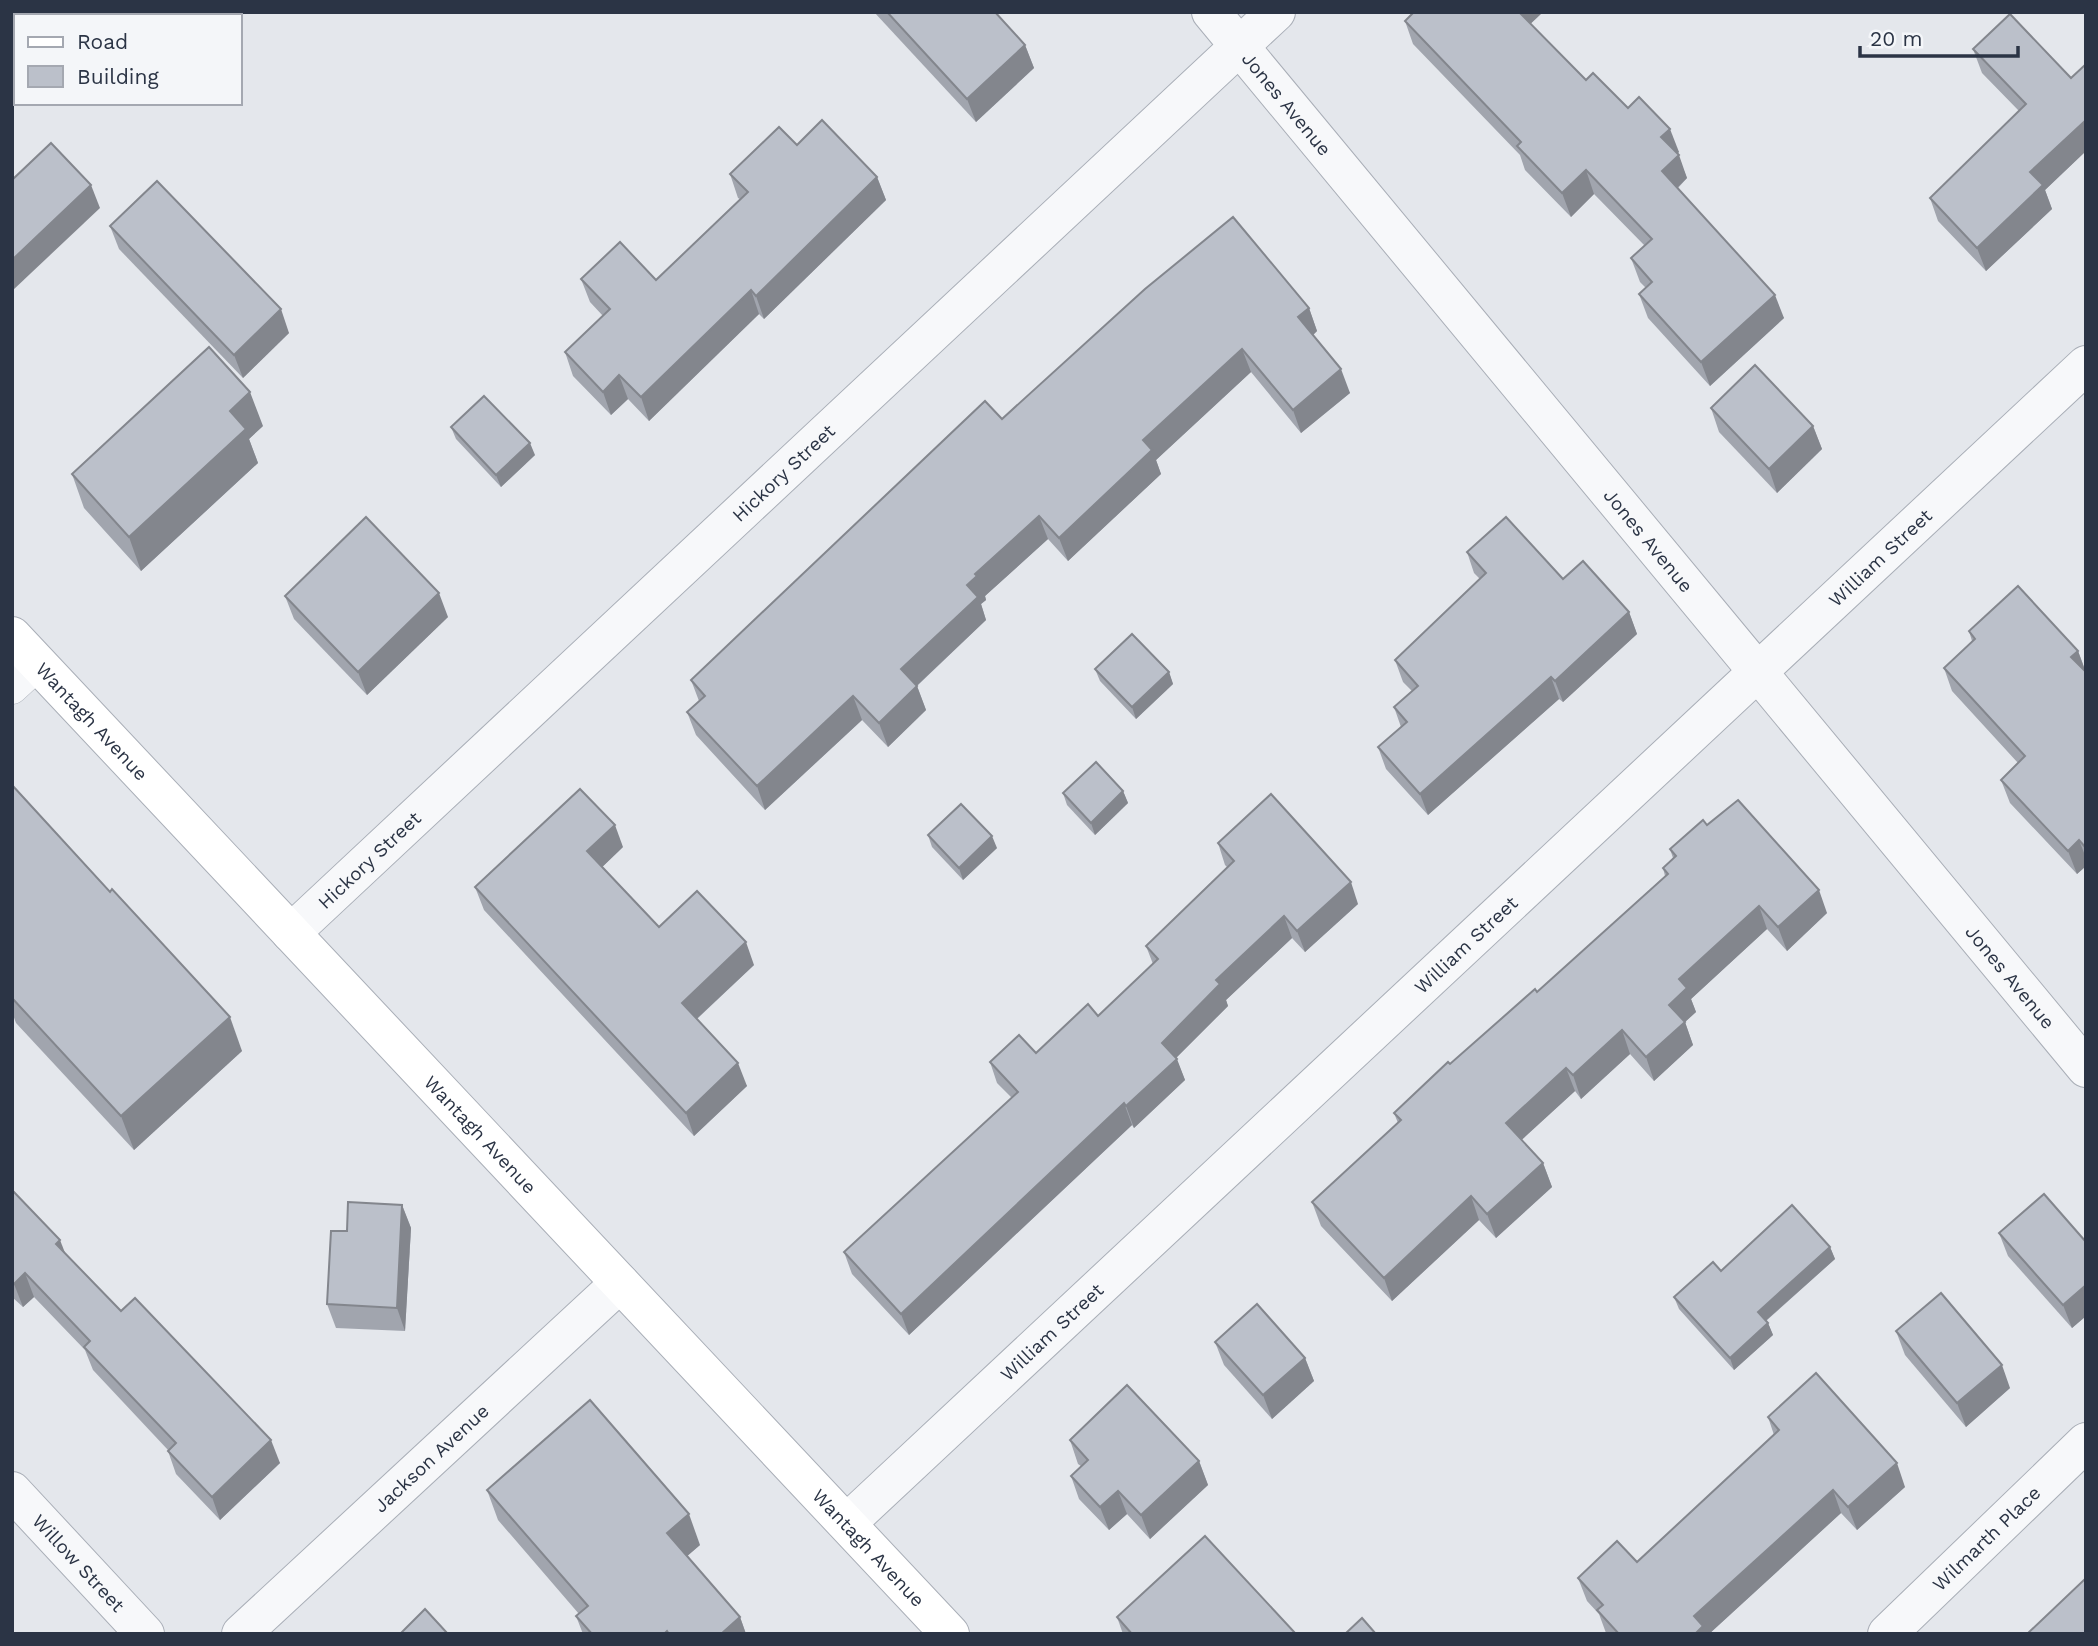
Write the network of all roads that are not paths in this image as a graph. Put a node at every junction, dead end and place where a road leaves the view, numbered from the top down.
1 (1212, 12) edge
2 (1276, 12) edge
3 (1240, 46) junction
4 (2086, 365) edge
5 (12, 636) edge
6 (1757, 672) junction
7 (25, 676) edge
8 (292, 933) junction
9 (2086, 1068) edge
10 (620, 1283) junction
11 (2086, 1443) edge
12 (12, 1491) edge
13 (846, 1523) junction
14 (145, 1634) edge
15 (241, 1634) edge
16 (950, 1634) edge
17 (1886, 1634) edge

1 - 3 street, Jones Avenue
2 - 3 street, Hickory Street
3 - 6 street, Jones Avenue
3 - 8 street, Hickory Street
4 - 6 street, William Street
5 - 7 main road, Wantagh Avenue
6 - 9 street, Jones Avenue
6 - 13 street, William Street
7 - 8 main road, Wantagh Avenue
8 - 10 main road, Wantagh Avenue
10 - 13 main road, Wantagh Avenue
10 - 15 street, Jackson Avenue
11 - 17 street, Wilmarth Place
12 - 14 street, Willow Street
13 - 16 main road, Wantagh Avenue

